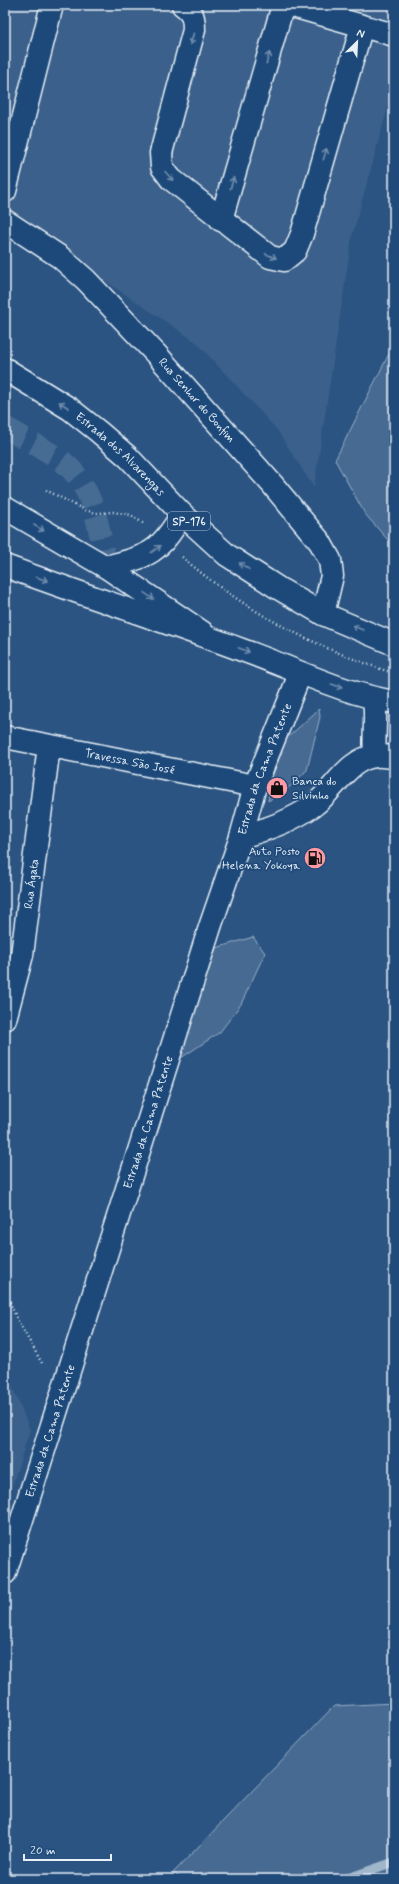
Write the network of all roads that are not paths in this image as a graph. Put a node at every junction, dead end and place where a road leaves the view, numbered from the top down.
1 (52, 5) edge
2 (182, 5) edge
3 (284, 5) edge
4 (289, 5) edge
5 (362, 26) junction
6 (394, 35) edge
7 (5, 191) edge
8 (221, 220) junction
9 (5, 221) edge
10 (5, 369) edge
11 (5, 508) edge
12 (182, 514) junction
13 (5, 566) edge
14 (106, 567) junction
15 (323, 614) junction
16 (212, 639) junction
17 (394, 644) edge
18 (300, 674) junction
19 (384, 700) edge
20 (5, 737) edge
21 (49, 746) junction
22 (384, 756) edge
23 (255, 786) junction
24 (241, 837) junction
25 (5, 1019) edge
26 (5, 1573) edge

1 - 7 street
2 -> 8 street
8 -> 3 street
4 - 5 street
5 - 6 street
8 -> 5 street
9 - 15 street, Rua Senhor do Bonfim
12 -> 10 street, Estrada dos Alvarengas / SP-176
11 -> 14 street
14 -> 12 street
15 -> 12 street, Estrada dos Alvarengas / SP-176
13 -> 16 street
14 -> 16 street
17 -> 15 street, Estrada dos Alvarengas / SP-176
16 -> 18 street
18 -> 19 street
18 - 23 street, Estrada da Cama Patente
19 - 22 street
20 - 21 street, Travessa São José
21 - 23 street, Travessa São José
21 - 25 street, Rua Ágata
22 - 24 street
23 - 24 street, Estrada da Cama Patente
24 - 26 street, Estrada da Cama Patente

